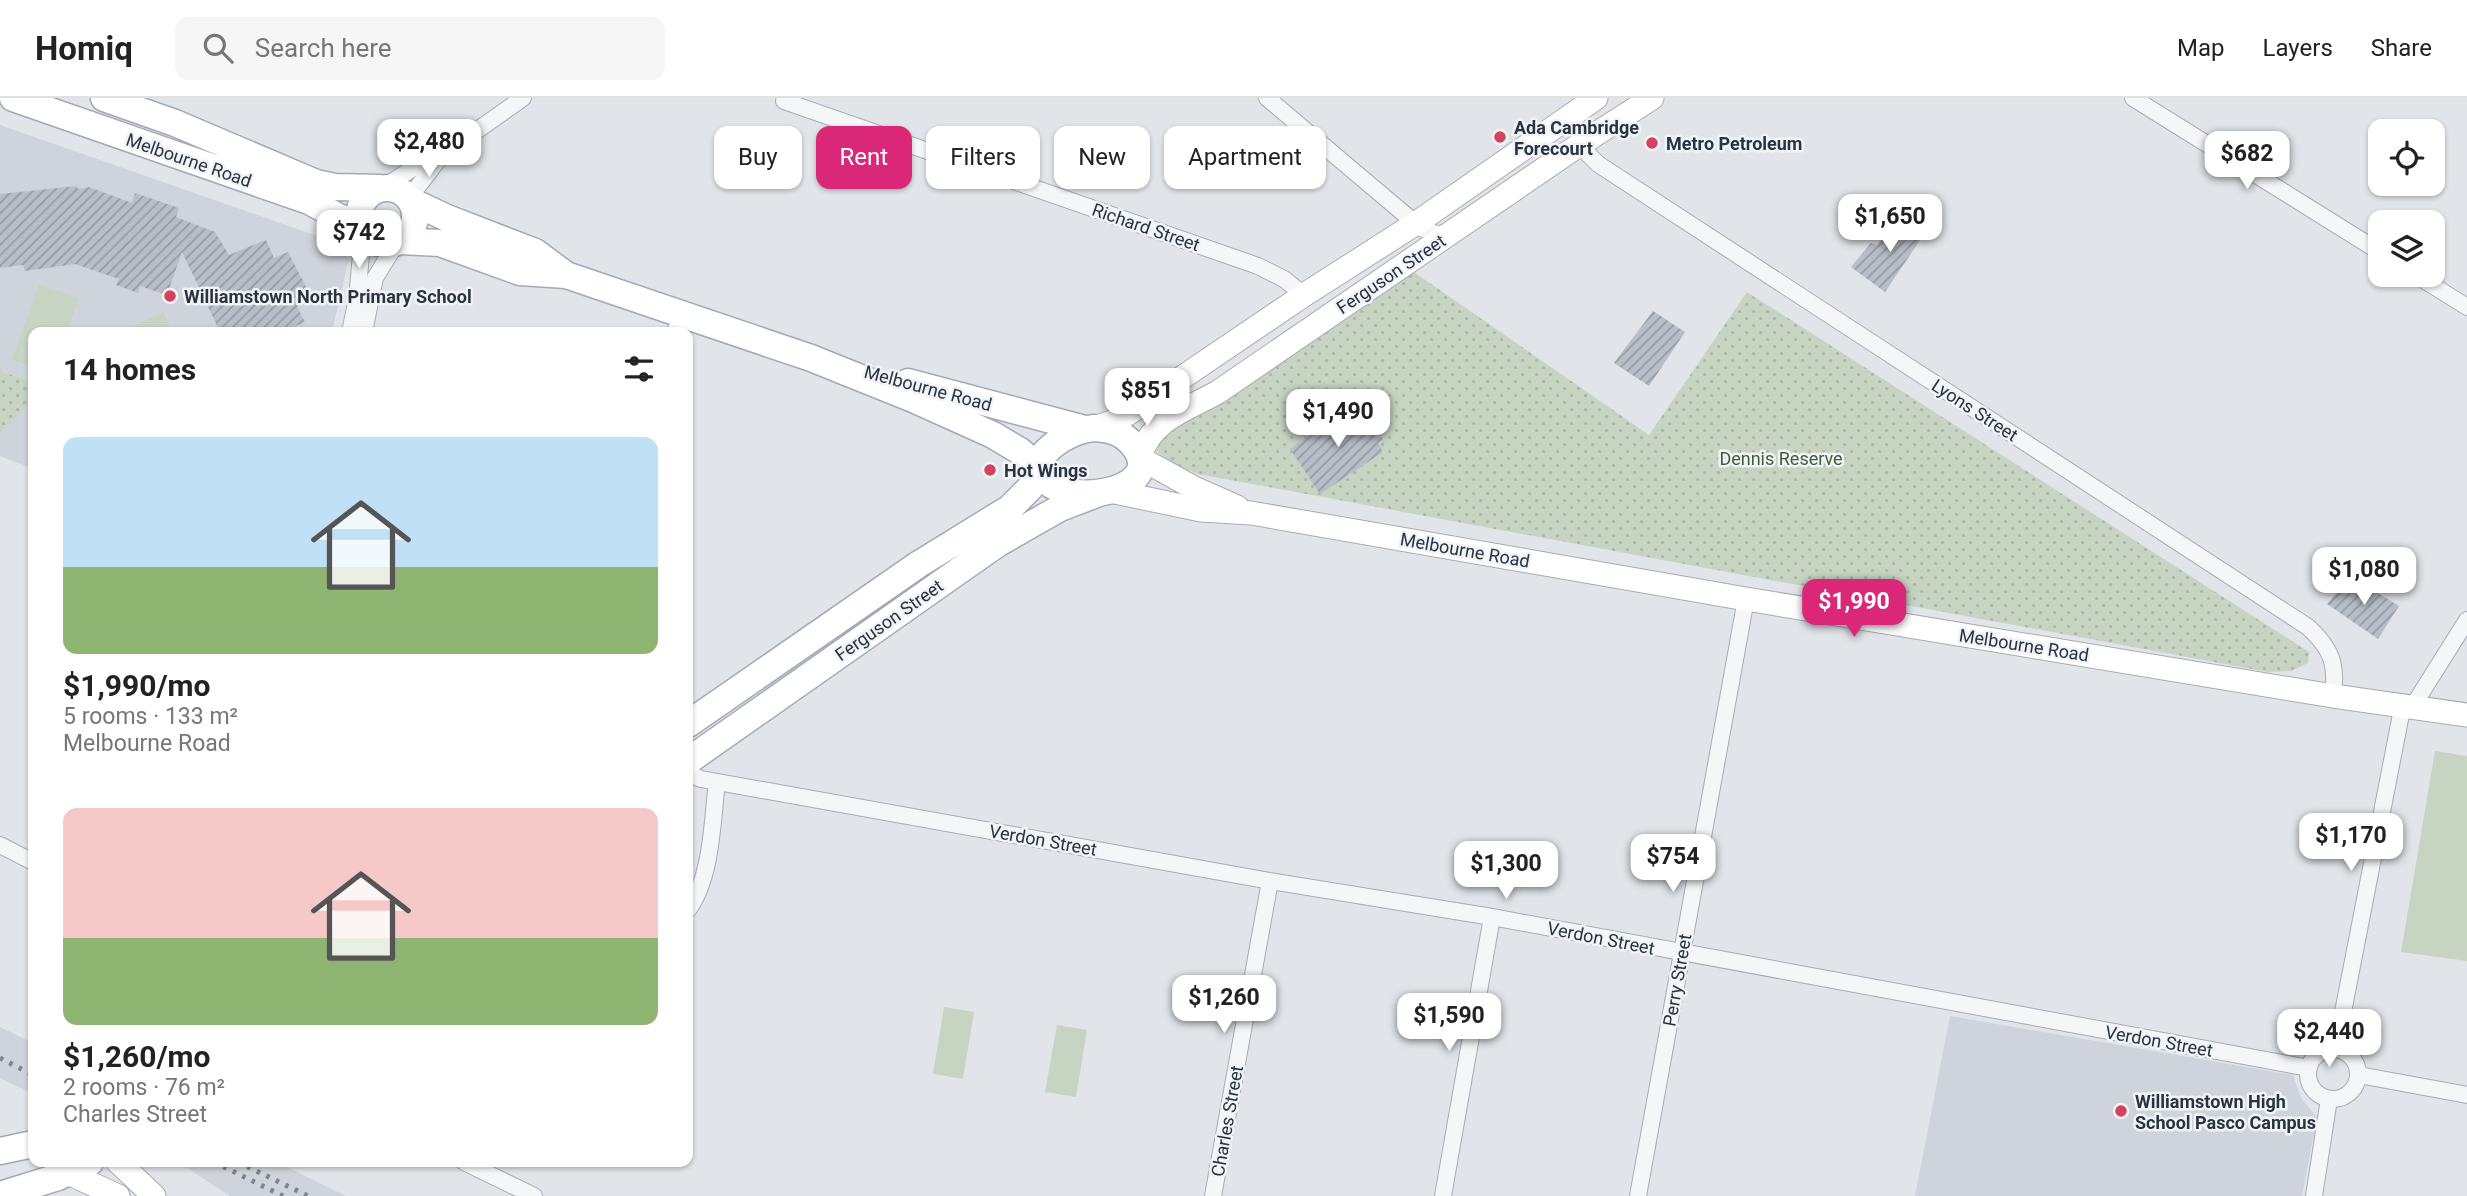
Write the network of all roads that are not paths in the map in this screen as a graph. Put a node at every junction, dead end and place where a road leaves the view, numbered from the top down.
1 (13, 98) edge
2 (104, 98) edge
3 (523, 98) edge
4 (1267, 98) edge
5 (1596, 98) edge
6 (1652, 98) edge
7 (2133, 98) edge
8 (784, 101) dead end
9 (59, 106) edge
10 (459, 142) junction
11 (1579, 145) junction
12 (381, 188) junction
13 (410, 200) junction
14 (1415, 224) junction
15 (362, 230) junction
16 (1450, 233) junction
17 (398, 242) junction
18 (2368, 245) edge
19 (566, 275) junction
20 (2435, 287) edge
21 (1304, 295) junction
22 (2467, 307) edge
23 (678, 323) edge
24 (351, 327) edge
25 (365, 327) edge
26 (811, 358) junction
27 (1089, 429) junction
28 (1140, 457) junction
29 (1037, 467) junction
30 (1104, 492) junction
31 (1251, 513) junction
32 (1746, 599) junction
33 (2467, 620) edge
34 (2333, 696) junction
35 (2408, 705) junction
36 (2467, 715) edge
37 (693, 721) edge
38 (693, 757) edge
39 (693, 775) edge
40 (718, 782) junction
41 (0, 845) edge
42 (28, 859) edge
43 (1270, 881) junction
44 (693, 904) edge
45 (1492, 917) junction
46 (1681, 954) junction
47 (2336, 1048) junction
48 (2309, 1068) junction
49 (2359, 1075) junction
50 (2467, 1095) edge
51 (2329, 1099) junction
52 (28, 1145) edge
53 (0, 1151) edge
54 (79, 1167) edge
55 (123, 1167) edge
56 (474, 1167) edge
57 (0, 1195) edge
58 (118, 1196) edge
59 (154, 1196) edge
60 (534, 1196) edge
61 (1213, 1196) edge
62 (1443, 1196) edge
63 (1637, 1196) edge
64 (2314, 1196) edge

1 - 9 main road, Melbourne Road
2 - 12 main road, Melbourne Road
3 - 10 street
4 - 14 street
5 - 14 street, Ferguson Street
6 - 11 street, Ferguson Street
7 - 18 street
8 - 21 street, Richard Street
9 - 15 main road, Melbourne Road
10 - 12 street
10 - 13 street
11 - 16 street, Ferguson Street
11 - 34 street, Lyons Street
12 - 13 main road
12 - 15 main road
13 - 17 main road
13 - 19 main road, Melbourne Road
14 - 16 street
14 - 21 street, Ferguson Street
15 - 17 main road
15 - 24 street
16 - 28 street, Ferguson Street
17 - 19 main road, Melbourne Road
17 - 25 street
19 - 23 main road, Melbourne Road
20 - 22 street
21 - 27 street, Ferguson Street
23 - 26 main road, Melbourne Road
26 - 27 main road, Melbourne Road
26 - 29 main road, Melbourne Road
27 - 28 main road
27 - 29 main road
28 - 30 main road
28 - 31 street, Melbourne Road
29 - 30 main road
29 - 37 main road, Ferguson Street
30 - 31 street, Melbourne Road
30 - 38 main road, Ferguson Street
31 - 32 street, Melbourne Road
32 - 34 street, Melbourne Road
32 - 46 street, Perry Street
33 - 35 street
34 - 35 street, Melbourne Road
35 - 36 street, Melbourne Road
35 - 47 street
39 - 40 street, Verdon Street
40 - 43 street, Verdon Street
40 - 44 street
41 - 42 street
43 - 45 street, Verdon Street
43 - 61 street, Charles Street
45 - 46 street, Verdon Street
45 - 62 street
46 - 48 street, Verdon Street
46 - 63 street, Perry Street
47 - 48 street
47 - 49 street
48 - 51 street
49 - 50 street
49 - 51 street
51 - 64 street
52 - 53 main road
54 - 57 main road
54 - 58 street
55 - 59 street
56 - 60 street

